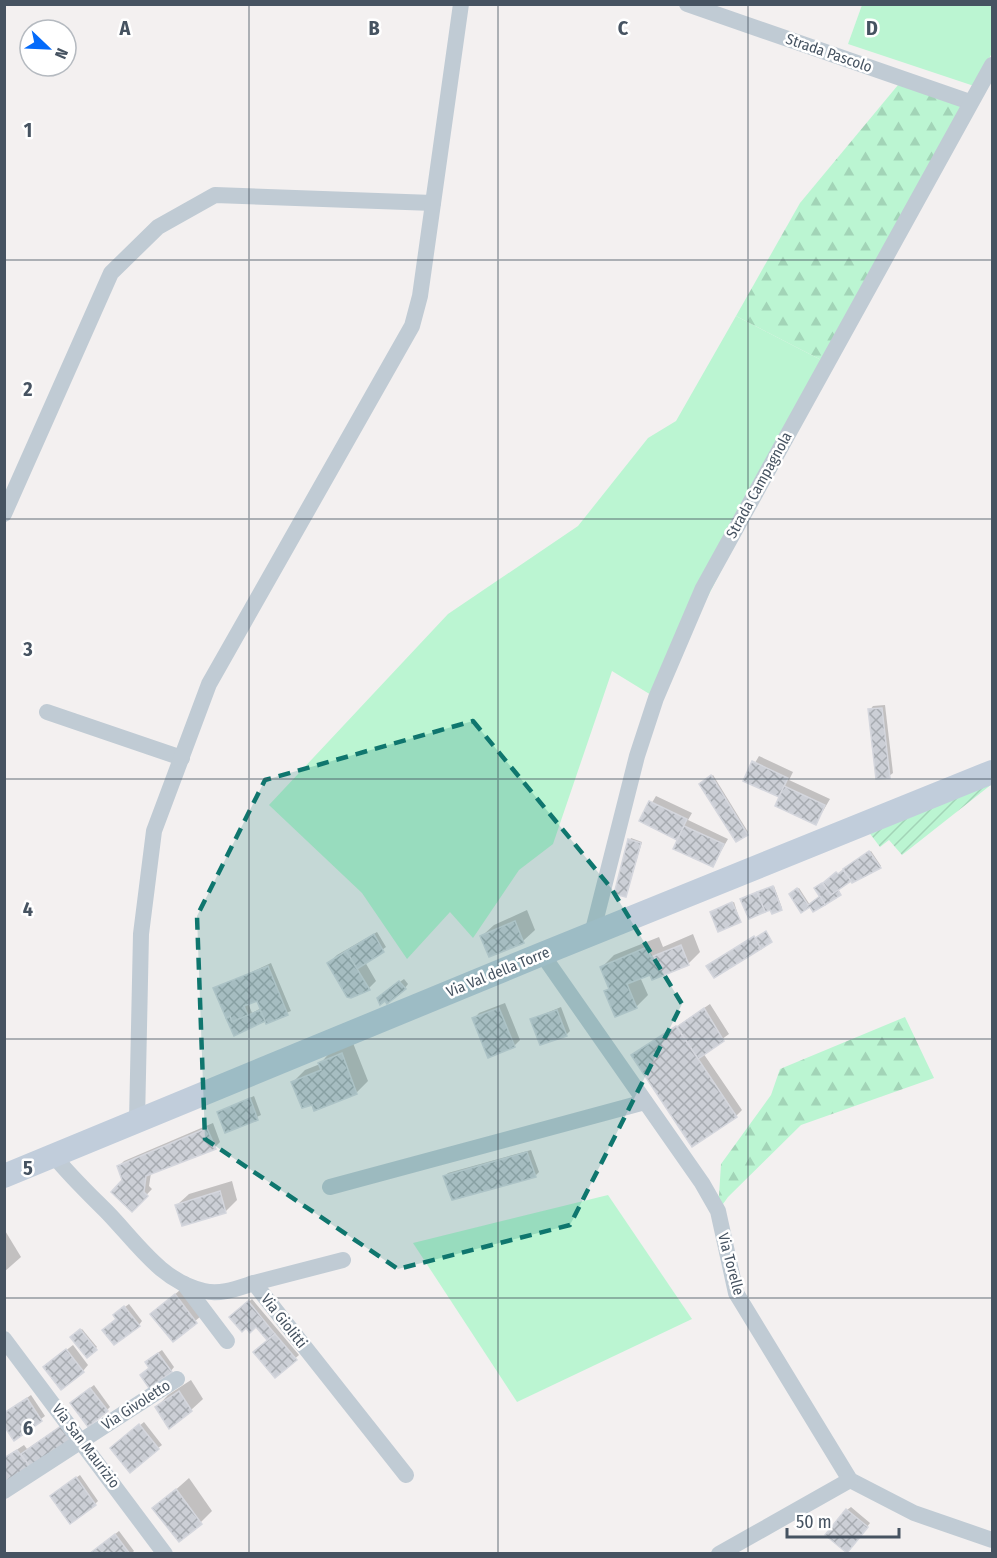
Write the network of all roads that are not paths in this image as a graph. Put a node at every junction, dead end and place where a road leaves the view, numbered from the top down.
1 (461, 4) edge
2 (687, 4) edge
3 (993, 64) edge
4 (970, 102) junction
5 (433, 203) junction
6 (4, 514) edge
7 (47, 712) dead end
8 (182, 758) junction
9 (993, 772) edge
10 (592, 933) junction
11 (542, 954) junction
12 (645, 1102) junction
13 (136, 1121) junction
14 (54, 1156) junction
15 (4, 1176) edge
16 (330, 1187) dead end
17 (343, 1260) dead end
18 (183, 1283) junction
19 (254, 1283) junction
20 (4, 1340) edge
21 (226, 1341) dead end
22 (177, 1379) dead end
23 (82, 1440) junction
24 (406, 1475) dead end
25 (850, 1480) junction
26 (4, 1491) edge
27 (993, 1540) edge
28 (165, 1554) edge
29 (719, 1554) edge

1 - 5 street
2 - 4 street, Strada Pascolo
3 - 4 street, Strada Campagnola
4 - 10 street, Strada Campagnola
5 - 6 street
5 - 8 street
7 - 8 street
8 - 13 street
9 - 10 street, Via Val della Torre
10 - 11 street, Via Val della Torre
11 - 12 street, Via Torelle
11 - 13 street, Via Val della Torre
12 - 16 street
12 - 25 street, Via Torelle
13 - 14 street, Via Val della Torre
14 - 15 street, Via Val della Torre
14 - 18 street, Via Giolitti
17 - 19 street
18 - 19 street, Via Giolitti
18 - 21 street
19 - 24 street, Via Giolitti
20 - 23 street, Via San Maurizio
22 - 23 street, Via Givoletto
23 - 26 street, Via Givoletto
23 - 28 street, Via San Maurizio
25 - 27 street
25 - 29 street

